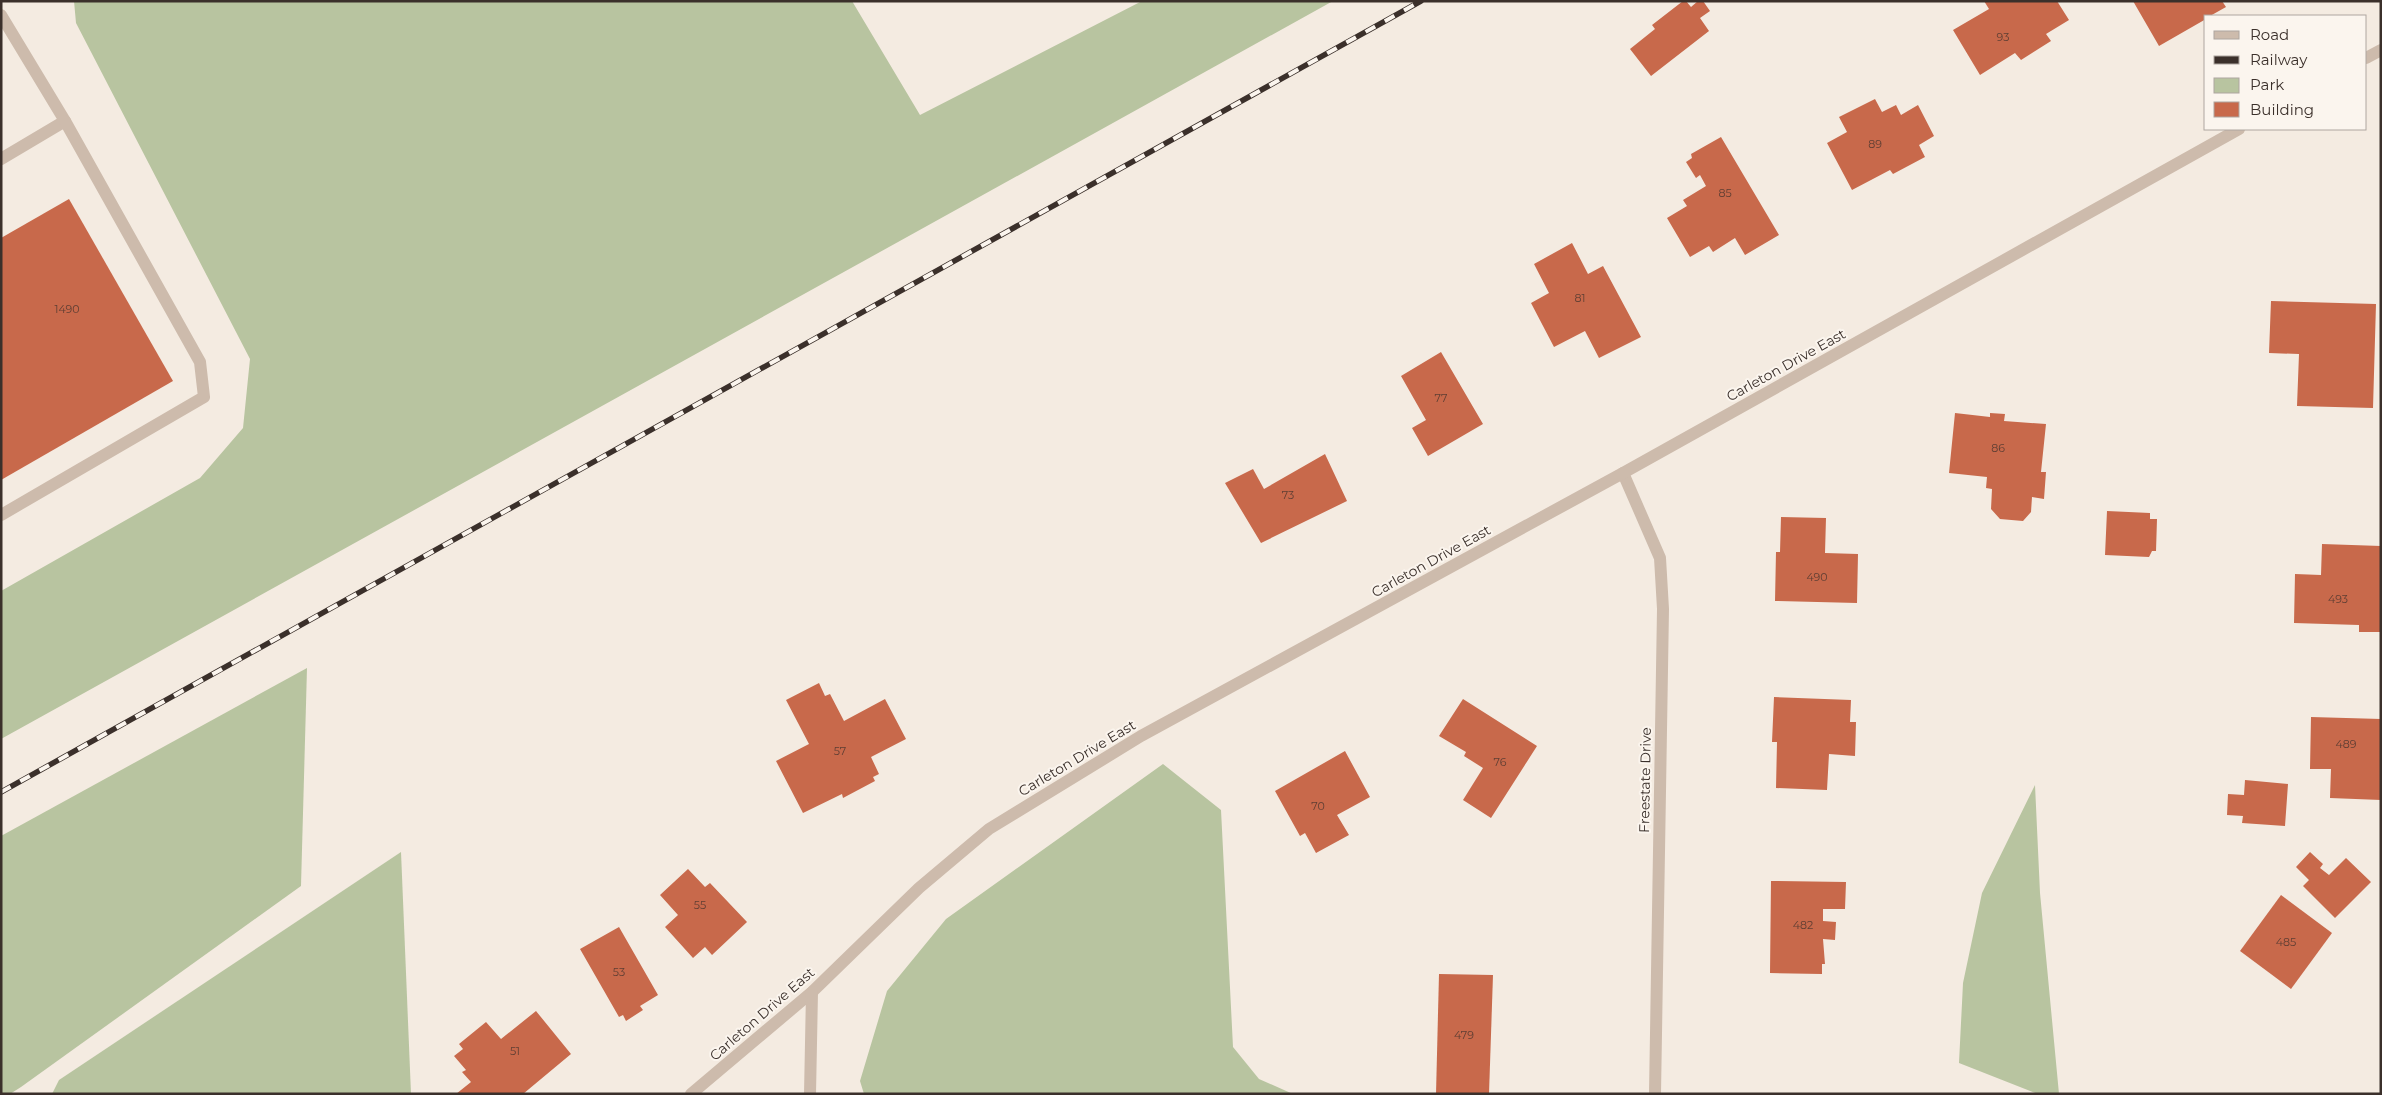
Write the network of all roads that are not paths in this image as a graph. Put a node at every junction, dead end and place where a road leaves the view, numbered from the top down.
1 (1, 15) edge
2 (2381, 50) edge
3 (2367, 57) edge
4 (64, 121) junction
5 (2237, 130) edge
6 (1, 159) edge
7 (1623, 473) junction
8 (1, 515) edge
9 (812, 992) junction
10 (691, 1094) edge
11 (810, 1094) edge
12 (1655, 1094) edge

1 - 4 street
2 - 3 street
4 - 6 street
4 - 8 street
5 - 7 street, Carleton Drive East
7 - 9 street, Carleton Drive East
7 - 12 street, Freestate Drive
9 - 10 street, Carleton Drive East
9 - 11 street

